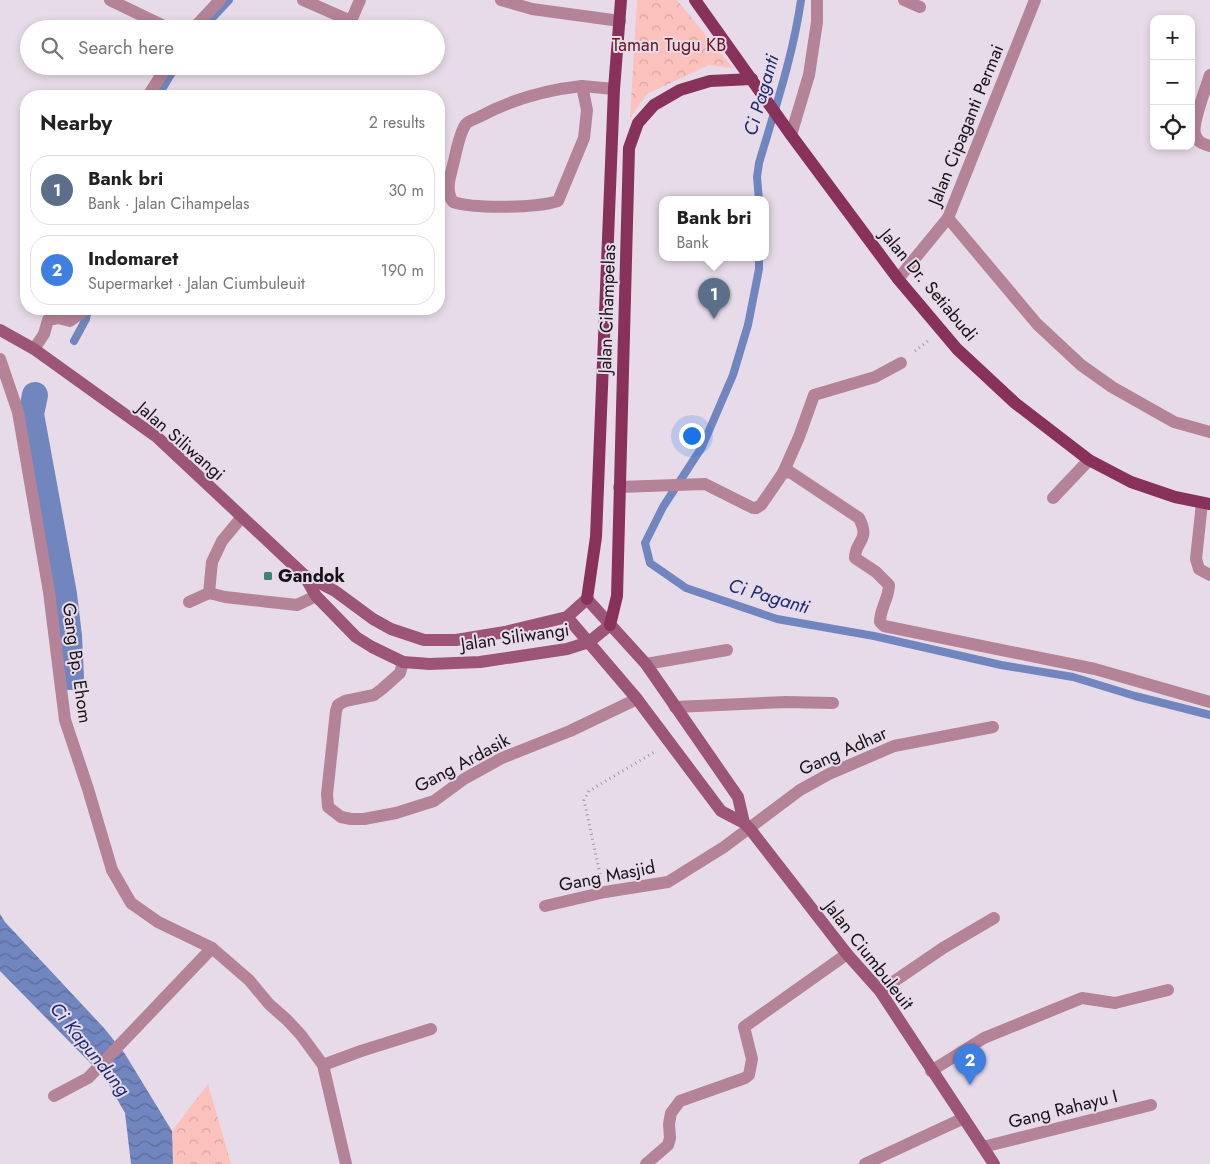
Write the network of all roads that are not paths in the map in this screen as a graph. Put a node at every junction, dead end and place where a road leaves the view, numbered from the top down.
1 (110, 0) edge
2 (220, 0) edge
3 (303, 0) edge
4 (360, 0) edge
5 (501, 0) edge
6 (621, 0) edge
7 (695, 0) edge
8 (817, 0) edge
9 (904, 0) edge
10 (1035, 0) edge
11 (920, 7) dead end
12 (151, 20) edge
13 (201, 20) edge
14 (349, 20) edge
15 (351, 20) edge
16 (620, 20) junction
17 (161, 75) edge
18 (1210, 75) edge
19 (752, 79) junction
20 (582, 86) junction
21 (614, 89) junction
22 (152, 90) edge
23 (788, 132) junction
24 (1210, 146) edge
25 (948, 218) junction
26 (898, 279) junction
27 (78, 315) edge
28 (0, 330) edge
29 (34, 349) junction
30 (0, 359) edge
31 (901, 363) road end
32 (1210, 432) edge
33 (1089, 460) junction
34 (783, 473) junction
35 (619, 486) junction
36 (1053, 498) dead end
37 (1206, 503) edge
38 (241, 518) junction
39 (304, 575) junction
40 (1210, 575) edge
41 (209, 593) junction
42 (316, 596) junction
43 (587, 599) junction
44 (189, 602) dead end
45 (567, 617) junction
46 (610, 625) junction
47 (589, 642) junction
48 (728, 650) dead end
49 (404, 662) junction
50 (646, 664) junction
51 (637, 699) junction
52 (833, 702) dead end
53 (1210, 702) edge
54 (675, 707) junction
55 (993, 727) dead end
56 (747, 826) junction
57 (545, 906) dead end
58 (994, 918) dead end
59 (212, 948) junction
60 (847, 954) junction
61 (1168, 990) dead end
62 (880, 991) junction
63 (431, 1029) dead end
64 (323, 1065) junction
65 (931, 1071) junction
66 (54, 1096) dead end
67 (1151, 1105) dead end
68 (964, 1118) junction
69 (983, 1147) junction
70 (346, 1164) edge
71 (646, 1164) edge
72 (865, 1164) edge
73 (994, 1164) edge

1 - 12 street
2 - 13 street
3 - 14 street
4 - 15 street
5 - 16 street
6 - 16 main road, Jalan Cihampelas
7 - 19 main road, Jalan Dr. Setiabudi
8 - 23 street
9 - 11 street
10 - 25 street, Jalan Cipaganti Permai
16 - 21 main road, Jalan Cihampelas
17 - 22 street
18 - 24 street
19 - 23 main road, Jalan Dr. Setiabudi
19 - 35 main road, Jalan Cihampelas
20 - 20 street
20 - 21 street
21 - 43 main road, Jalan Cihampelas
23 - 26 main road, Jalan Dr. Setiabudi
25 - 26 street, Jalan Cipaganti Permai
25 - 32 street
26 - 33 main road, Jalan Dr. Setiabudi
27 - 29 street
28 - 29 main road, Jalan Siliwangi
29 - 38 main road, Jalan Siliwangi
30 - 59 street, Gang Bp. Ehom
31 - 34 street
33 - 36 street
33 - 37 main road, Jalan Dr. Setiabudi
34 - 35 street
34 - 53 street
35 - 46 main road, Jalan Cihampelas
37 - 40 street
38 - 39 main road, Jalan Siliwangi
38 - 41 street
39 - 42 main road, Jalan Siliwangi
39 - 45 main road, Jalan Siliwangi
41 - 42 street
41 - 44 street
42 - 49 main road, Jalan Siliwangi
43 - 45 main road, Jalan Siliwangi
43 - 46 main road, Jalan Ciumbuleuit
45 - 47 main road, Jalan Ciumbuleuit
46 - 47 main road, Jalan Siliwangi
46 - 50 main road, Jalan Ciumbuleuit
47 - 49 main road, Jalan Siliwangi
47 - 51 main road, Jalan Ciumbuleuit
48 - 50 street
49 - 51 street, Gang Ardasik
50 - 54 main road, Jalan Ciumbuleuit
51 - 56 main road, Jalan Ciumbuleuit
52 - 54 street
54 - 56 main road, Jalan Ciumbuleuit
55 - 56 street, Gang Adhar
56 - 57 street, Gang Masjid
56 - 60 main road, Jalan Ciumbuleuit
58 - 62 street
59 - 64 street, Gang Bp. Ehom
59 - 66 street
60 - 62 main road, Jalan Ciumbuleuit
60 - 71 street
61 - 65 street
62 - 65 main road, Jalan Ciumbuleuit
63 - 64 street
64 - 70 street
65 - 68 main road, Jalan Ciumbuleuit
67 - 69 street, Gang Rahayu I
68 - 69 main road, Jalan Ciumbuleuit
68 - 72 street
69 - 73 main road, Jalan Ciumbuleuit

